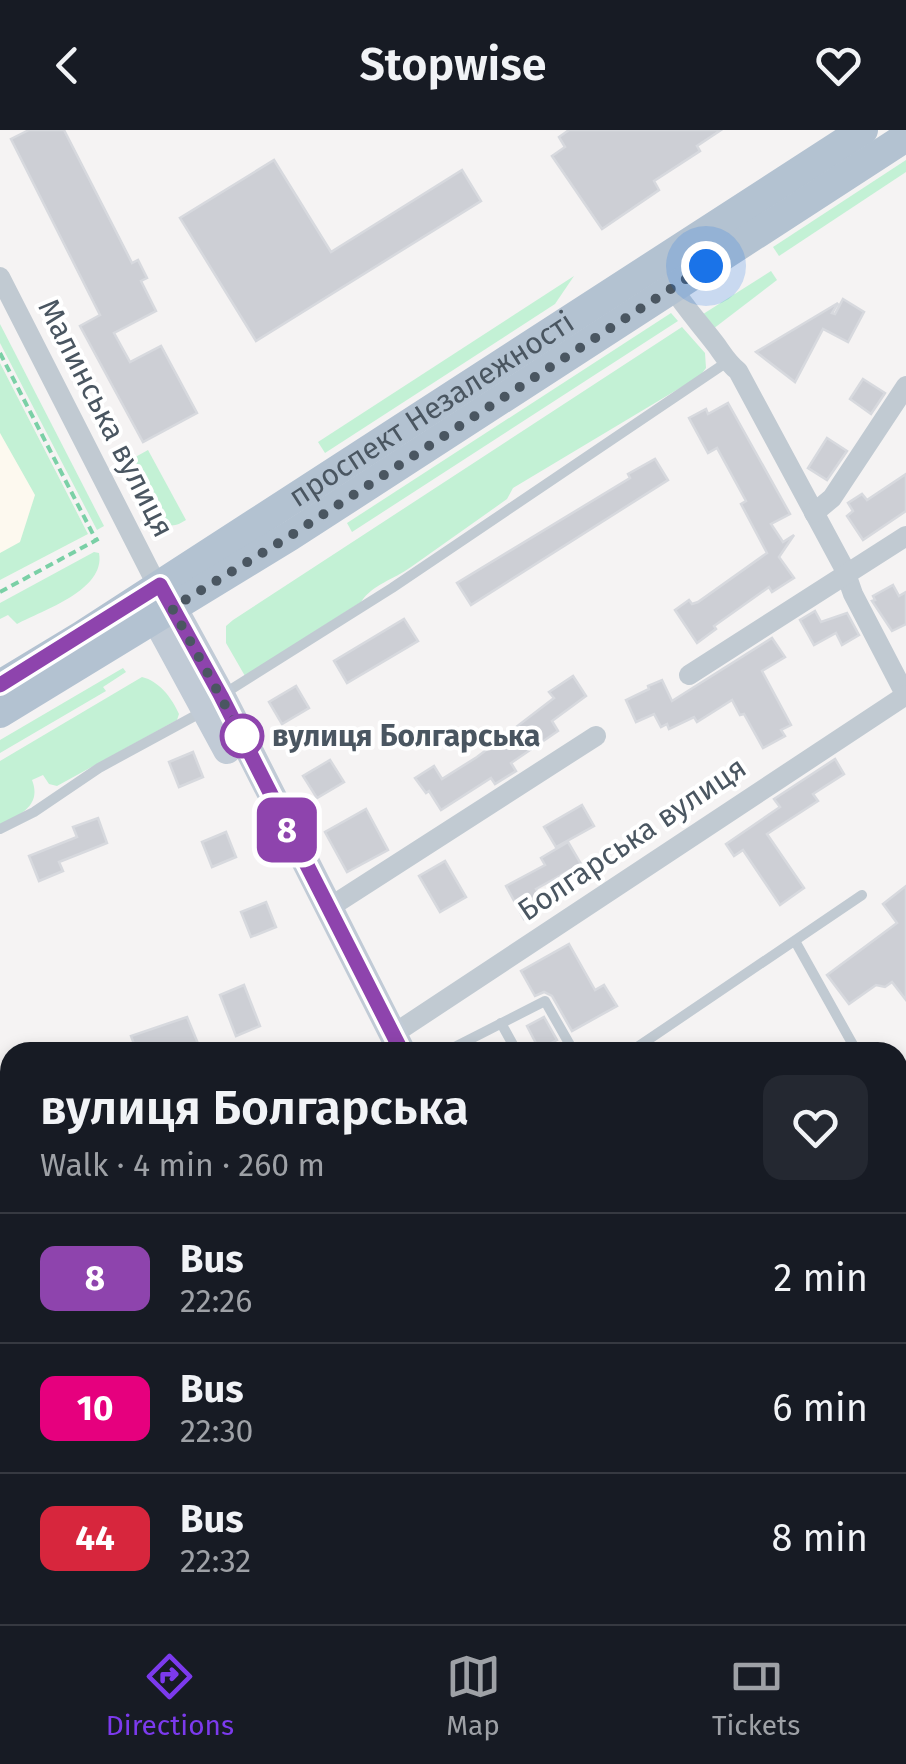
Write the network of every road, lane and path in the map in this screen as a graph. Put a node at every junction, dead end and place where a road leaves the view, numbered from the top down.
1 (863, 130) edge
2 (906, 137) edge
3 (2, 284) edge
4 (672, 288) junction
5 (0, 353) edge
6 (727, 362) junction
7 (906, 386) edge
8 (814, 513) junction
9 (906, 536) edge
10 (846, 576) junction
11 (0, 592) edge
12 (158, 599) junction
13 (689, 674) dead end
14 (0, 685) edge
15 (906, 695) edge
16 (214, 702) junction
17 (0, 713) edge
18 (596, 736) dead end
19 (0, 829) edge
20 (862, 895) dead end
21 (327, 909) junction
22 (794, 941) junction
23 (501, 1023) junction
24 (390, 1042) edge
25 (391, 1042) edge
26 (400, 1042) edge
27 (464, 1042) edge
28 (511, 1042) edge
29 (569, 1042) edge
30 (645, 1042) edge
31 (851, 1042) edge

1 - 12 main road, проспект Незалежності
2 - 4 main road, проспект Незалежності
3 - 12 street, Малинська вулиця
4 - 6 street
4 - 12 main road, проспект Незалежності
5 - 11 path
6 - 8 street
6 - 16 lane
7 - 8 street
8 - 10 street
9 - 10 street
10 - 13 street
10 - 15 street
12 - 14 main road, проспект Незалежності
12 - 16 main road
12 - 17 main road, проспект Незалежності
15 - 26 street, Болгарська вулиця
16 - 19 lane
16 - 21 main road
16 - 24 main road
18 - 21 street
20 - 22 lane
21 - 25 main road
22 - 30 lane
22 - 31 lane
23 - 27 lane
23 - 28 lane
23 - 29 lane

